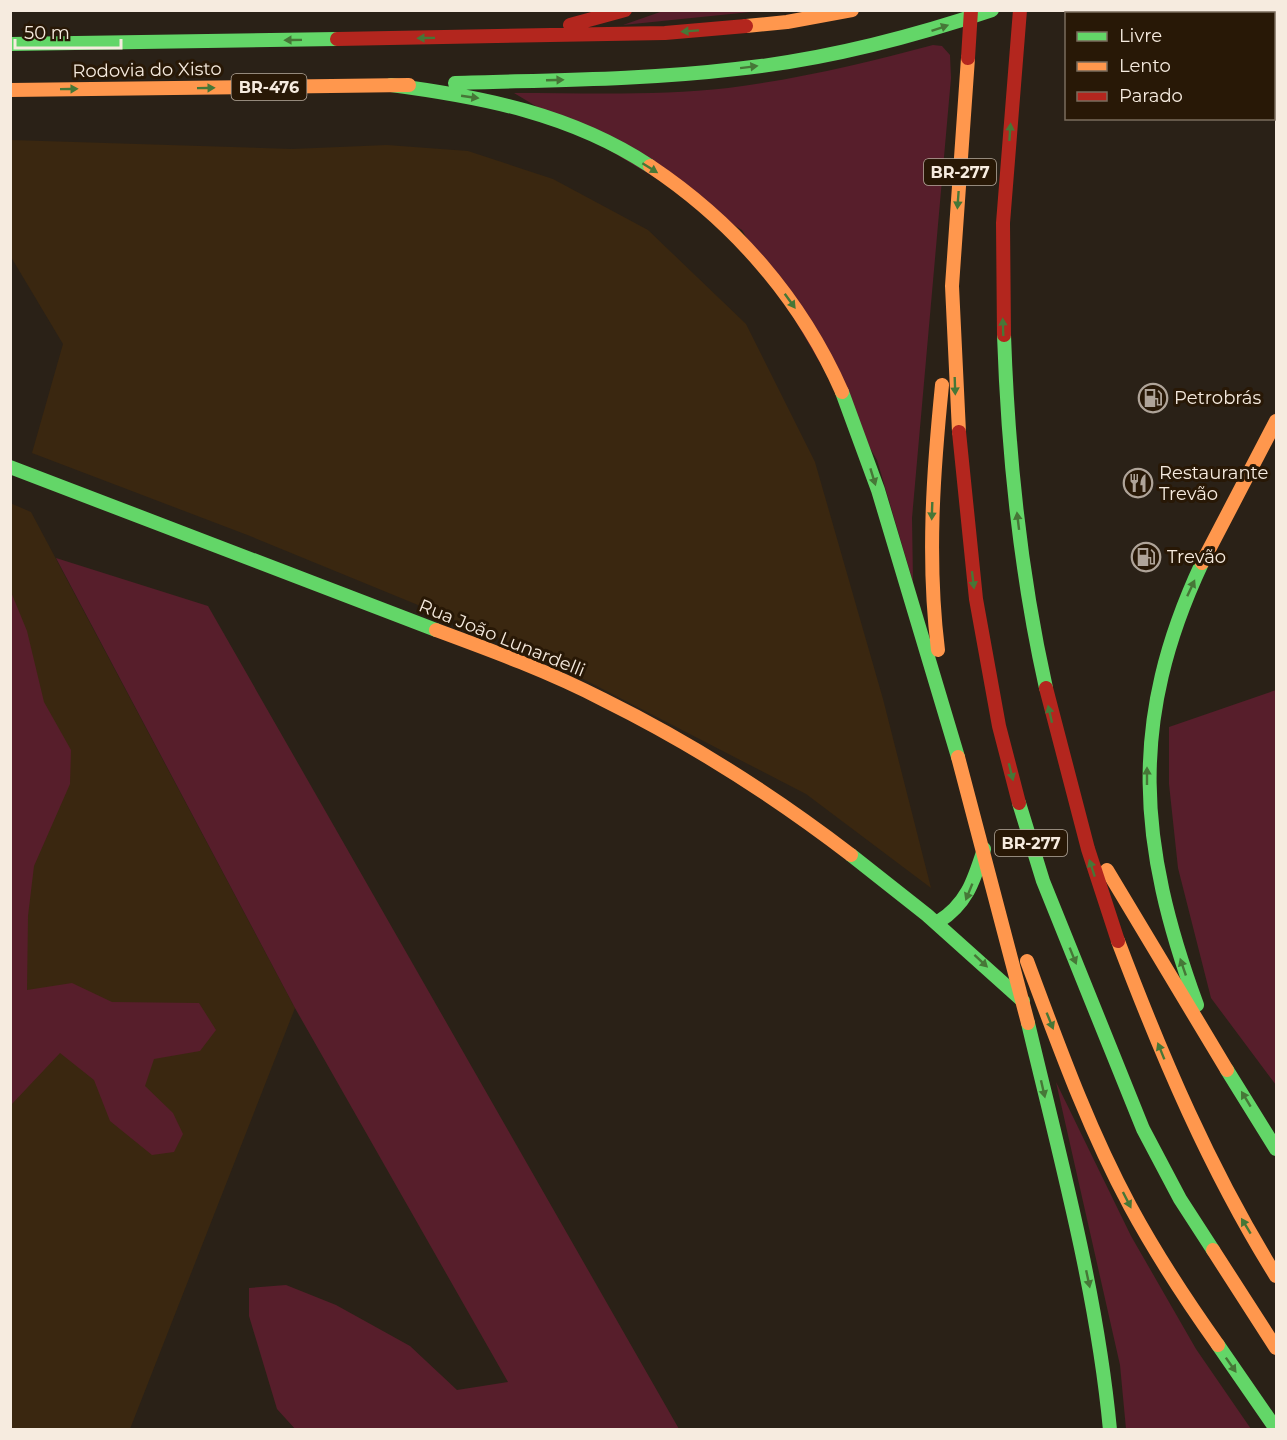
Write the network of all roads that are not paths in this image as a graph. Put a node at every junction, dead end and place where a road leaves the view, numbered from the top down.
1 (625, 10) edge
2 (852, 10) edge
3 (971, 10) edge
4 (992, 10) edge
5 (1020, 10) edge
6 (527, 36) junction
7 (10, 44) edge
8 (391, 85) junction
9 (10, 90) edge
10 (952, 286) junction
11 (1276, 421) edge
12 (10, 467) edge
13 (952, 732) junction
14 (1063, 771) junction
15 (984, 849) junction
16 (938, 922) junction
17 (1023, 1001) junction
18 (1211, 1041) junction
19 (1257, 1092) dead end
20 (1276, 1149) edge
21 (1276, 1276) edge
22 (1276, 1348) edge
23 (1276, 1429) edge
24 (1110, 1430) edge

1 - 6 main road
2 -> 6 main road
3 -> 10 main road, BR-277, bridge
8 -> 4 main road
14 -> 5 main road, BR-277
6 -> 7 main road, Rodovia do Xisto
9 -> 8 main road, Rodovia do Xisto / BR-476
8 -> 13 main road
10 -> 13 main road
10 -> 22 main road, BR-277
18 -> 11 main road
12 - 16 main road, Rua João Lunardelli
13 - 15 main road
14 - 18 main road
21 -> 14 main road, BR-277
15 -> 16 main road
15 - 17 main road
15 -> 23 main road
16 -> 17 main road, Rua João Lunardelli
17 -> 24 main road
18 - 19 main road
20 -> 18 main road

